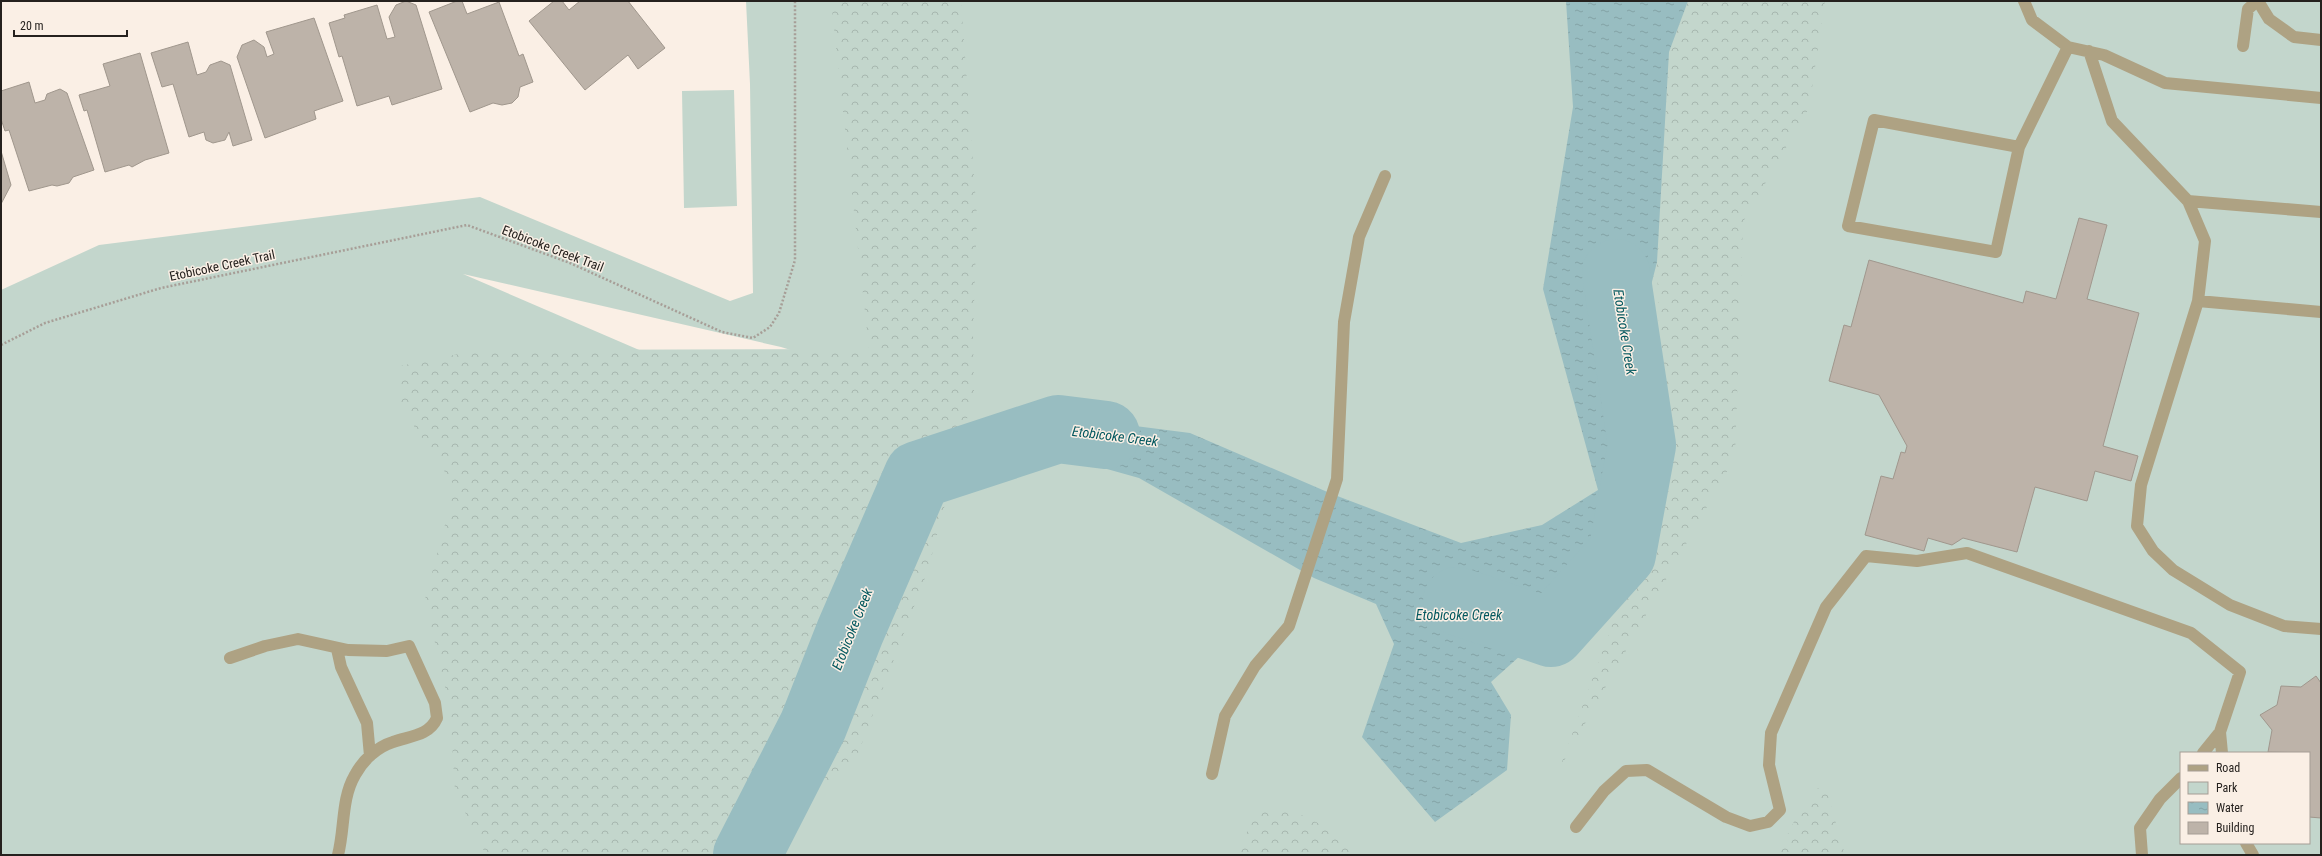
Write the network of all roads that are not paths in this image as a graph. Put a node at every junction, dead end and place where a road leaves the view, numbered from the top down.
1 (2024, 1) edge
2 (2258, 1) edge
3 (2321, 40) edge
4 (2243, 46) dead end
5 (2068, 47) junction
6 (2089, 51) junction
7 (2321, 98) edge
8 (2019, 147) junction
9 (1385, 176) dead end
10 (2188, 202) junction
11 (2321, 212) edge
12 (2198, 301) junction
13 (2321, 312) edge
14 (2321, 629) edge
15 (337, 649) junction
16 (230, 658) dead end
17 (2220, 732) junction
18 (2204, 752) edge
19 (2222, 752) edge
20 (370, 756) junction
21 (1212, 774) dead end
22 (2180, 779) edge
23 (1576, 827) dead end
24 (2247, 844) edge
25 (338, 855) edge
26 (2142, 855) edge
27 (2253, 855) edge

1 - 5 lane
2 - 3 lane
2 - 4 lane
5 - 6 lane
5 - 8 lane
6 - 7 lane
6 - 10 lane
8 - 8 lane
9 - 21 lane
10 - 11 lane
10 - 12 lane
12 - 13 lane
12 - 14 lane
15 - 16 lane
15 - 20 lane
15 - 20 lane
17 - 18 lane
17 - 19 lane
17 - 23 lane
20 - 25 lane
22 - 26 lane
24 - 27 lane

